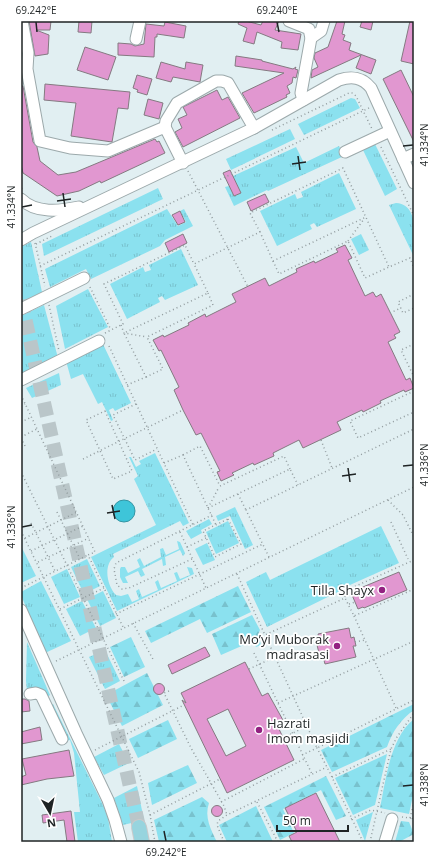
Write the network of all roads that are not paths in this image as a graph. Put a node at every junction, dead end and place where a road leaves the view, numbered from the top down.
1 (22, 21) edge
2 (140, 21) edge
3 (289, 21) edge
4 (324, 21) edge
5 (311, 38) junction
6 (136, 40) dead end
7 (303, 100) junction
8 (165, 127) junction
9 (254, 128) junction
10 (390, 131) junction
11 (345, 152) dead end
12 (414, 154) edge
13 (403, 159) junction
14 (183, 163) junction
15 (414, 183) edge
16 (21, 199) edge
17 (94, 204) junction
18 (21, 240) edge
19 (87, 282) road end
20 (21, 309) edge
21 (103, 339) road end
22 (21, 380) edge
23 (21, 610) edge
24 (30, 694) dead end
25 (59, 696) junction
26 (45, 704) junction
27 (62, 739) dead end
28 (392, 816) road end
29 (134, 832) tunnel mouth
30 (121, 842) edge
31 (142, 842) edge
32 (385, 842) edge

1 - 8 street
2 - 6 street
3 - 5 street
4 - 5 street
5 - 7 street
7 - 9 street
7 - 10 street
8 - 9 street
8 - 14 street
9 - 14 street
10 - 11 street
10 - 13 street
12 - 13 street
13 - 15 street
14 - 17 street
16 - 17 street
17 - 18 street
19 - 20 street
21 - 22 street
23 - 25 street
24 - 26 street
25 - 26 street
25 - 30 street
26 - 27 street
28 - 32 street
29 - 31 main road

